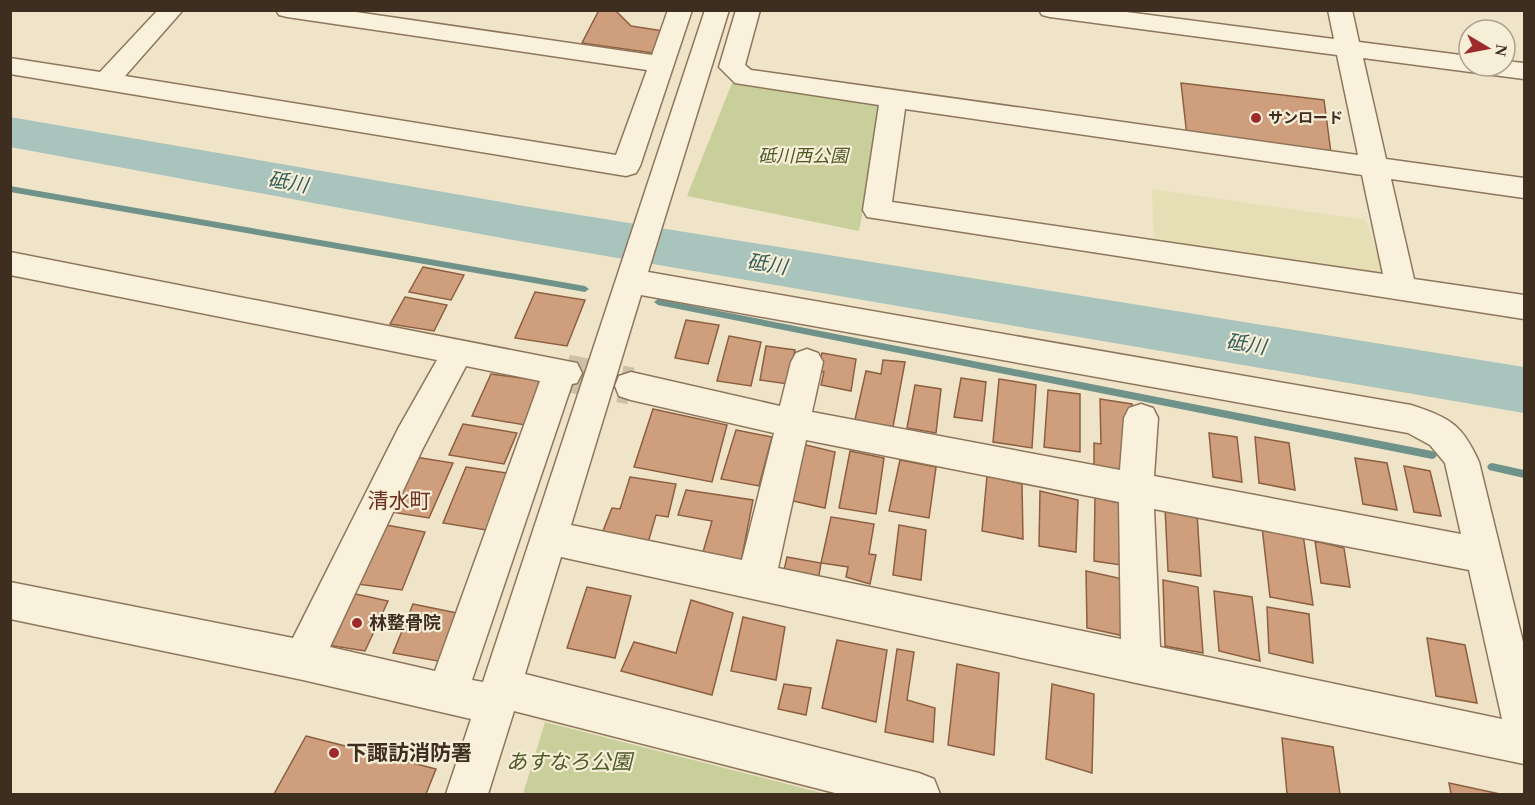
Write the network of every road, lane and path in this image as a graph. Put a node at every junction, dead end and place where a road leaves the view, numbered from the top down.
1 (172, 10) edge
2 (287, 10) edge
3 (680, 10) edge
4 (717, 10) edge
5 (748, 10) edge
6 (1050, 10) edge
7 (1340, 10) edge
8 (1348, 50) junction
9 (1457, 63) edge
10 (661, 64) junction
11 (10, 66) edge
12 (106, 81) junction
13 (893, 98) junction
14 (1374, 167) junction
15 (1524, 188) edge
16 (10, 263) edge
17 (632, 276) junction
18 (1401, 288) junction
19 (1524, 308) edge
20 (458, 352) junction
21 (807, 362) dead end
22 (631, 387) tunnel mouth
23 (1141, 418) dead end
24 (793, 423) junction
25 (1136, 490) junction
26 (549, 537) junction
27 (1484, 556) junction
28 (756, 581) junction
29 (10, 600) edge
30 (303, 660) junction
31 (1141, 664) junction
32 (447, 694) junction
33 (498, 696) junction
34 (1524, 727) edge
35 (1524, 744) edge
36 (467, 795) edge
37 (919, 795) edge

1 - 12 street
2 - 10 street
3 - 10 street
4 - 17 street
5 - 13 street
6 - 8 street
7 - 8 street
8 - 9 street
8 - 14 street
10 - 12 street
11 - 12 street
13 - 14 street
13 - 18 street
14 - 15 street
14 - 18 street
16 - 20 street
17 - 26 street
17 - 27 street
18 - 19 street
20 - 30 street
20 - 32 street
21 - 24 street
22 - 24 street
23 - 25 street
24 - 25 street
24 - 28 street
25 - 27 street
25 - 31 street
26 - 28 street
26 - 33 street
27 - 34 street
28 - 31 street
29 - 30 street
30 - 32 street
31 - 35 street
32 - 33 street
33 - 36 street
33 - 37 street

